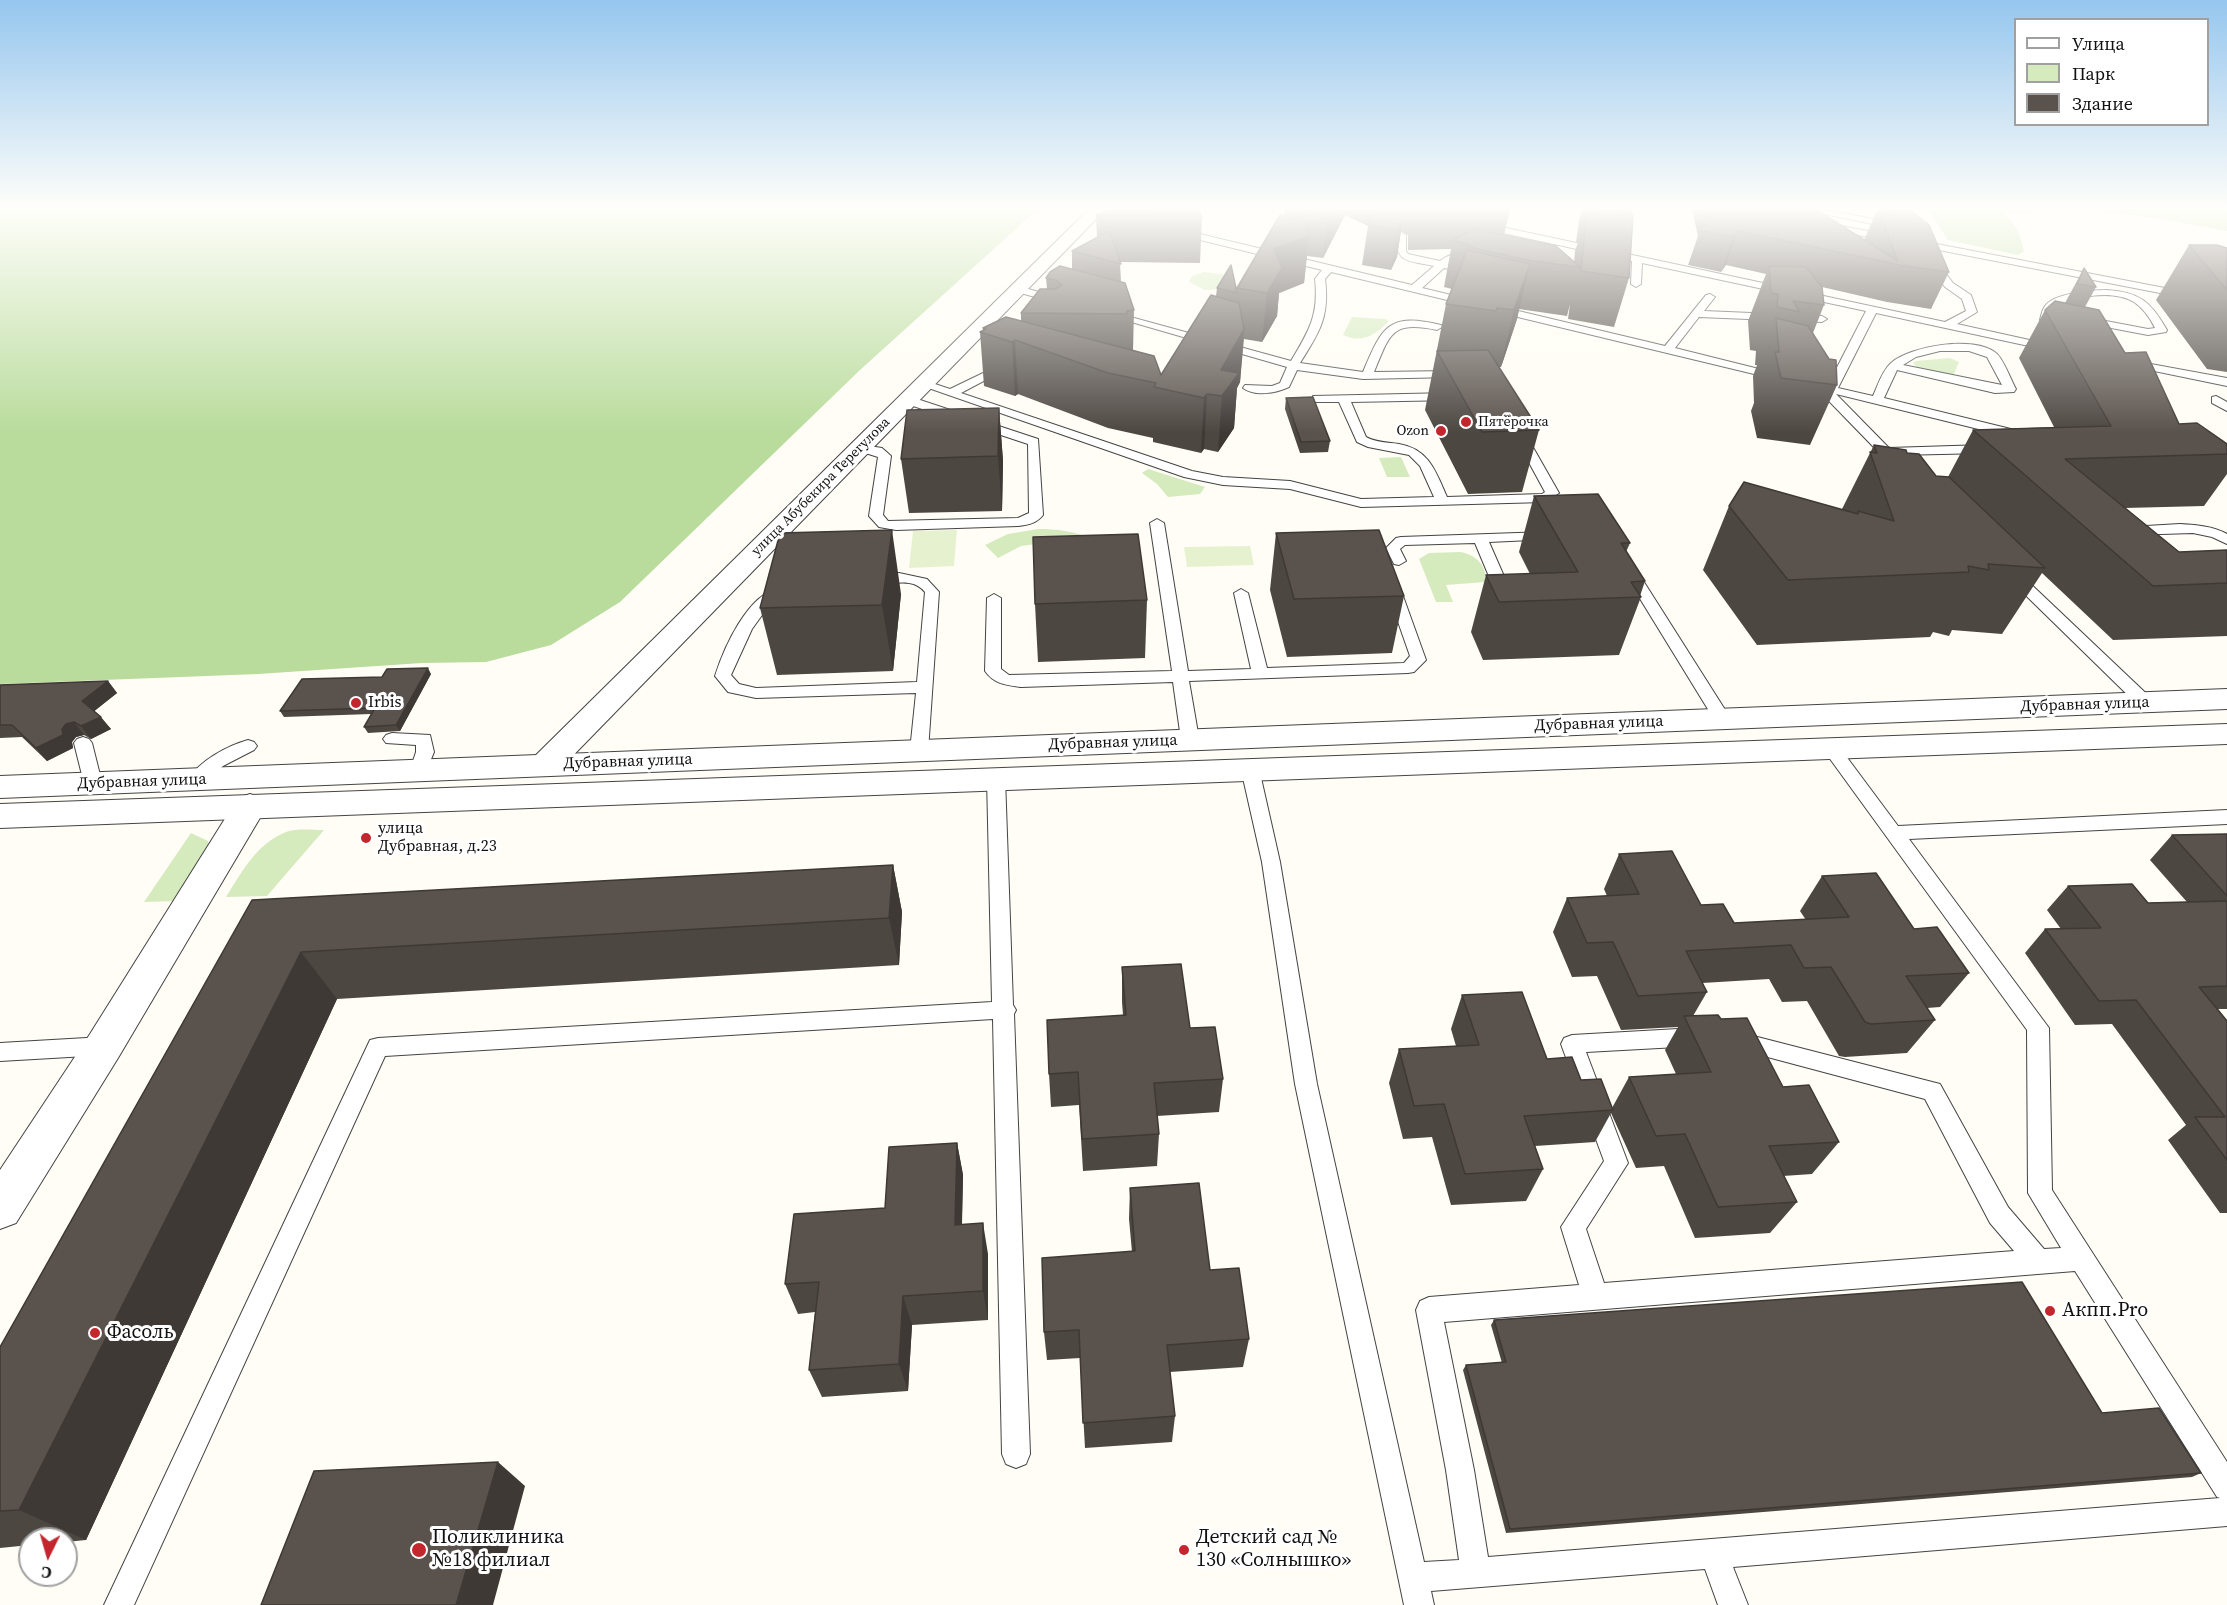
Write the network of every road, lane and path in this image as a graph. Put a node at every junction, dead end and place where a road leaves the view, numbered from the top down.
1 (1024, 284) edge
2 (1321, 284) edge
3 (1393, 284) edge
4 (1420, 284) edge
5 (1755, 284) edge
6 (1948, 284) edge
7 (2127, 284) edge
8 (1018, 289) junction
9 (1414, 289) junction
10 (1710, 297) dead end
11 (2227, 303) edge
12 (1076, 305) edge
13 (1873, 309) junction
14 (1101, 312) edge
15 (1696, 314) junction
16 (2076, 318) edge
17 (1822, 319) dead end
18 (1947, 325) junction
19 (1437, 327) dead end
20 (2036, 345) junction
21 (1668, 350) junction
22 (2068, 351) edge
23 (2123, 362) edge
24 (1022, 363) edge
25 (1293, 366) junction
26 (1894, 366) junction
27 (1456, 374) edge
28 (1367, 376) junction
29 (1786, 379) edge
30 (2227, 382) edge
31 (1804, 383) edge
32 (1249, 388) dead end
33 (1830, 389) junction
34 (916, 392) junction
35 (951, 393) junction
36 (1459, 397) edge
37 (1317, 399) dead end
38 (1344, 399) junction
39 (1877, 400) junction
40 (2216, 400) dead end
41 (2227, 407) edge
42 (1512, 420) edge
43 (861, 447) junction
44 (1886, 452) junction
45 (1911, 477) edge
46 (1442, 501) junction
47 (1157, 523) dead end
48 (1561, 536) edge
49 (1480, 538) junction
50 (2227, 540) edge
51 (2119, 542) edge
52 (1399, 561) dead end
53 (1624, 563) edge
54 (2004, 567) edge
55 (861, 579) edge
56 (789, 587) edge
57 (1242, 593) dead end
58 (1396, 596) edge
59 (994, 598) dead end
60 (1486, 606) edge
61 (1260, 674) junction
62 (1180, 677) junction
63 (924, 687) junction
64 (2227, 699) edge
65 (2146, 703) junction
66 (1723, 720) junction
67 (2227, 734) edge
68 (392, 739) dead end
69 (1190, 740) junction
70 (83, 742) edge
71 (248, 746) dead end
72 (1831, 748) junction
73 (919, 750) junction
74 (545, 765) junction
75 (840, 769) junction
76 (1250, 769) junction
77 (419, 770) junction
78 (996, 778) junction
79 (197, 780) junction
80 (93, 783) junction
81 (0, 787) edge
82 (259, 791) junction
83 (0, 816) edge
84 (2227, 817) edge
85 (1893, 832) junction
86 (1005, 1010) junction
87 (104, 1046) junction
88 (0, 1052) edge
89 (0, 1208) edge
90 (2082, 1258) junction
91 (2040, 1262) junction
92 (1596, 1298) junction
93 (1016, 1454) dead end
94 (2227, 1487) edge
95 (2227, 1512) edge
96 (1714, 1555) junction
97 (1476, 1574) junction
98 (1417, 1592) edge
99 (119, 1605) edge
100 (1733, 1605) edge

1 - 8 street, улица Абубекира Терегулова
2 - 25 lane
3 - 9 lane
4 - 9 lane
5 - 13 lane
6 - 18 lane
7 - 11 lane
8 - 12 lane
8 - 34 street, улица Абубекира Терегулова
9 - 21 lane
10 - 15 lane
13 - 18 lane
13 - 33 lane
14 - 25 lane
15 - 17 lane
15 - 21 lane
16 - 20 lane
18 - 20 lane
19 - 28 lane
20 - 22 lane
21 - 29 lane
23 - 30 lane
24 - 35 lane
25 - 28 lane
25 - 32 lane
26 - 26 lane
26 - 39 lane
27 - 28 lane
31 - 33 lane
33 - 39 lane
33 - 44 lane
34 - 35 lane
34 - 43 street, улица Абубекира Терегулова
34 - 43 lane
35 - 46 lane
36 - 38 lane
37 - 38 lane
38 - 46 lane
39 - 44 lane
40 - 41 lane
42 - 46 lane
43 - 74 street, улица Абубекира Терегулова
44 - 45 lane
47 - 62 lane
48 - 49 lane
49 - 52 lane
49 - 60 lane
50 - 51 lane
53 - 66 lane
54 - 65 lane
55 - 63 lane
56 - 63 lane
57 - 61 lane
58 - 61 lane
59 - 62 lane
61 - 62 lane
62 - 69 lane
63 - 73 lane
64 - 65 street, Дубравная улица
65 - 66 street, Дубравная улица
66 - 69 street, Дубравная улица
67 - 72 street, Дубравная улица
68 - 77 lane
69 - 73 street, Дубравная улица
70 - 80 lane
71 - 79 lane
72 - 76 street, Дубравная улица
72 - 85 lane
73 - 75 street, Дубравная улица
74 - 75 street, Дубравная улица
74 - 77 street, Дубравная улица
75 - 78 street, Дубравная улица
75 - 82 street, Дубравная улица
76 - 78 street, Дубравная улица
76 - 98 lane
77 - 82 street, Дубравная улица
78 - 86 lane
79 - 80 street, Дубравная улица
79 - 82 street, Дубравная улица
80 - 81 street, Дубравная улица
82 - 83 street, Дубравная улица
82 - 87 street
84 - 85 lane
85 - 90 lane
86 - 93 lane
86 - 99 lane
87 - 88 lane
87 - 89 street
90 - 91 lane
90 - 94 lane
91 - 92 lane
91 - 92 lane
92 - 97 lane
95 - 96 lane
96 - 97 lane
96 - 100 lane
97 - 98 lane

